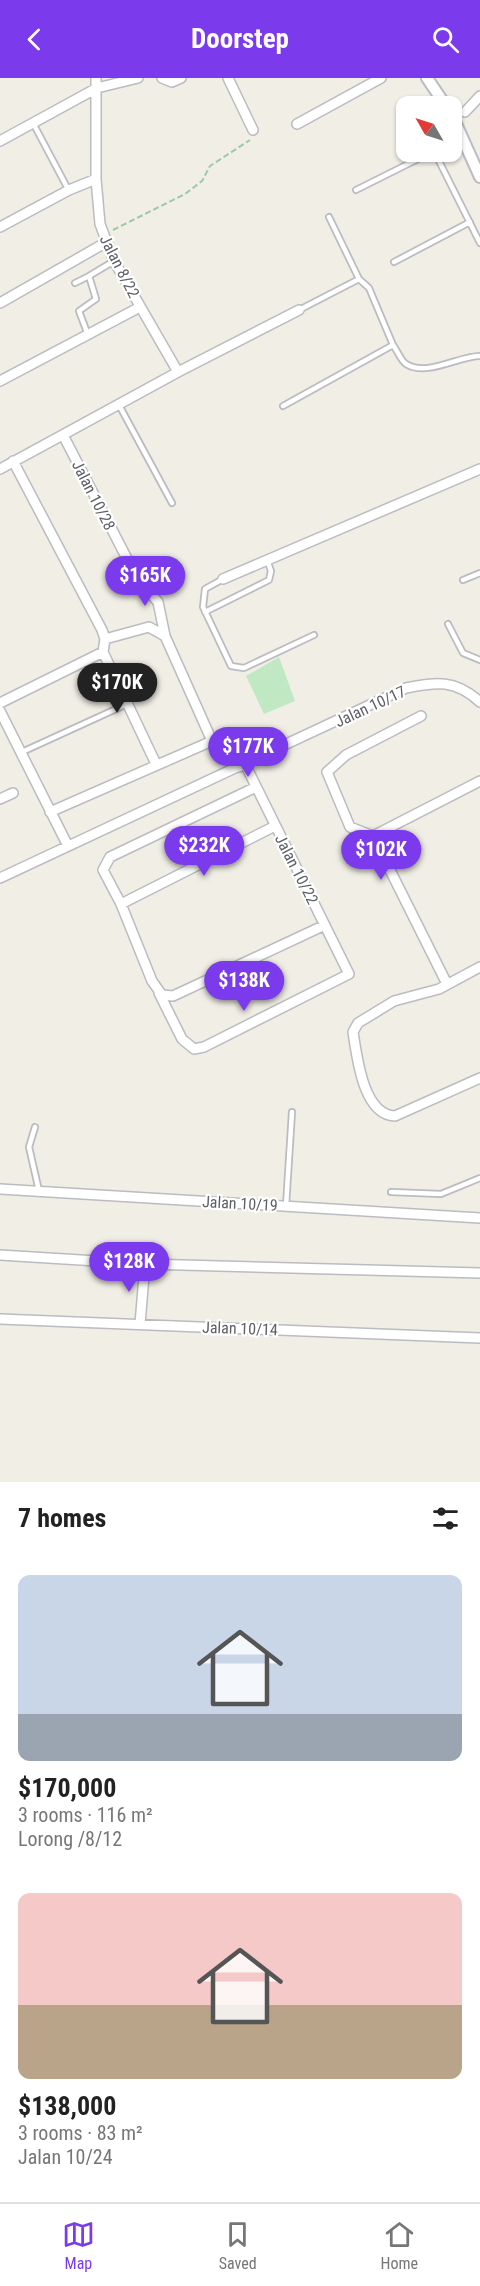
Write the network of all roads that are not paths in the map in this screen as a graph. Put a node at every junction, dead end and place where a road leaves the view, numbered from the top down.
1 (138, 78) edge
2 (162, 78) edge
3 (181, 78) edge
4 (228, 78) edge
5 (381, 78) edge
6 (427, 78) edge
7 (96, 83) edge
8 (439, 96) edge
9 (480, 96) edge
10 (465, 112) dead end
11 (33, 123) junction
12 (297, 124) dead end
13 (253, 130) road end
14 (462, 137) edge
15 (0, 141) edge
16 (480, 177) edge
17 (96, 179) junction
18 (69, 190) junction
19 (356, 190) dead end
20 (329, 217) dead end
21 (470, 222) junction
22 (0, 227) edge
23 (105, 243) junction
24 (480, 243) edge
25 (114, 261) junction
26 (394, 262) dead end
27 (88, 276) junction
28 (359, 279) junction
29 (75, 283) dead end
30 (0, 303) edge
31 (141, 307) junction
32 (299, 310) joint
33 (88, 334) junction
34 (393, 345) junction
35 (480, 356) edge
36 (178, 372) junction
37 (0, 381) edge
38 (120, 405) junction
39 (283, 406) dead end
40 (63, 435) junction
41 (13, 461) junction
42 (0, 469) edge
43 (480, 469) edge
44 (172, 503) dead end
45 (267, 560) junction
46 (480, 573) edge
47 (223, 579) joint
48 (463, 580) dead end
49 (205, 612) junction
50 (448, 624) dead end
51 (314, 635) dead end
52 (165, 636) junction
53 (105, 639) junction
54 (103, 652) junction
55 (480, 660) edge
56 (480, 702) edge
57 (0, 703) edge
58 (127, 704) junction
59 (0, 711) edge
60 (421, 716) dead end
61 (212, 741) junction
62 (20, 754) junction
63 (156, 764) junction
64 (242, 766) junction
65 (480, 781) edge
66 (256, 788) junction
67 (13, 793) dead end
68 (0, 799) edge
69 (50, 812) junction
70 (275, 826) junction
71 (373, 836) junction
72 (68, 846) junction
73 (0, 878) edge
74 (121, 904) junction
75 (325, 925) junction
76 (480, 967) edge
77 (447, 984) junction
78 (158, 990) junction
79 (479, 1080) edge
80 (292, 1112) dead end
81 (35, 1127) dead end
82 (480, 1178) edge
83 (0, 1189) edge
84 (39, 1191) junction
85 (391, 1192) dead end
86 (286, 1206) junction
87 (480, 1218) edge
88 (0, 1255) edge
89 (145, 1264) junction
90 (480, 1273) edge
91 (0, 1319) edge
92 (140, 1324) junction
93 (480, 1338) edge

1 - 7 street
2 - 3 street
4 - 13 street
5 - 12 street
6 - 8 street
7 - 11 street
7 - 17 street, Jalan 8/22
9 - 10 street
11 - 15 street
11 - 18 lane
14 - 16 street
17 - 18 street
17 - 23 street, Jalan 8/22
18 - 22 street
19 - 21 lane
20 - 28 lane
21 - 24 lane
21 - 26 lane
23 - 25 street, Jalan 8/22
23 - 30 street
25 - 27 lane
25 - 31 street, Jalan 8/22
27 - 29 lane
27 - 33 lane
28 - 32 lane
28 - 34 lane
31 - 33 street
31 - 36 street, Jalan 8/22
32 - 36 street
33 - 37 street
34 - 35 lane
34 - 39 lane
36 - 38 street
38 - 40 street
38 - 44 lane
40 - 41 street
40 - 52 street, Jalan 10/28
41 - 42 street
41 - 53 street
43 - 45 street
45 - 47 street
45 - 49 lane
46 - 48 lane
47 - 49 lane
49 - 51 lane
50 - 55 lane
52 - 53 street
52 - 61 street, Jalan 10/28
53 - 54 street
54 - 57 street
54 - 58 street
56 - 64 street, Jalan 10/17
58 - 62 lane
58 - 63 street
59 - 62 street
60 - 71 street
61 - 63 street
61 - 64 street
62 - 69 street
63 - 69 street
64 - 66 street, Jalan 10/22
64 - 72 street, Jalan 10/17
65 - 71 street
66 - 70 street, Jalan 10/22
66 - 74 street
67 - 68 street
69 - 72 street
70 - 74 street
70 - 75 street, Jalan 10/22
71 - 77 street
72 - 73 street, Jalan 10/17
74 - 78 street
75 - 78 street
75 - 78 street, Jalan 10/22
76 - 77 street
77 - 79 street
80 - 86 lane
81 - 84 lane
82 - 85 lane
83 - 84 street, Jalan 10/19
84 - 86 street, Jalan 10/19
86 - 87 street, Jalan 10/19
88 - 89 street
89 - 90 street
89 - 92 street
91 - 92 street, Jalan 10/14
92 - 93 street, Jalan 10/14

